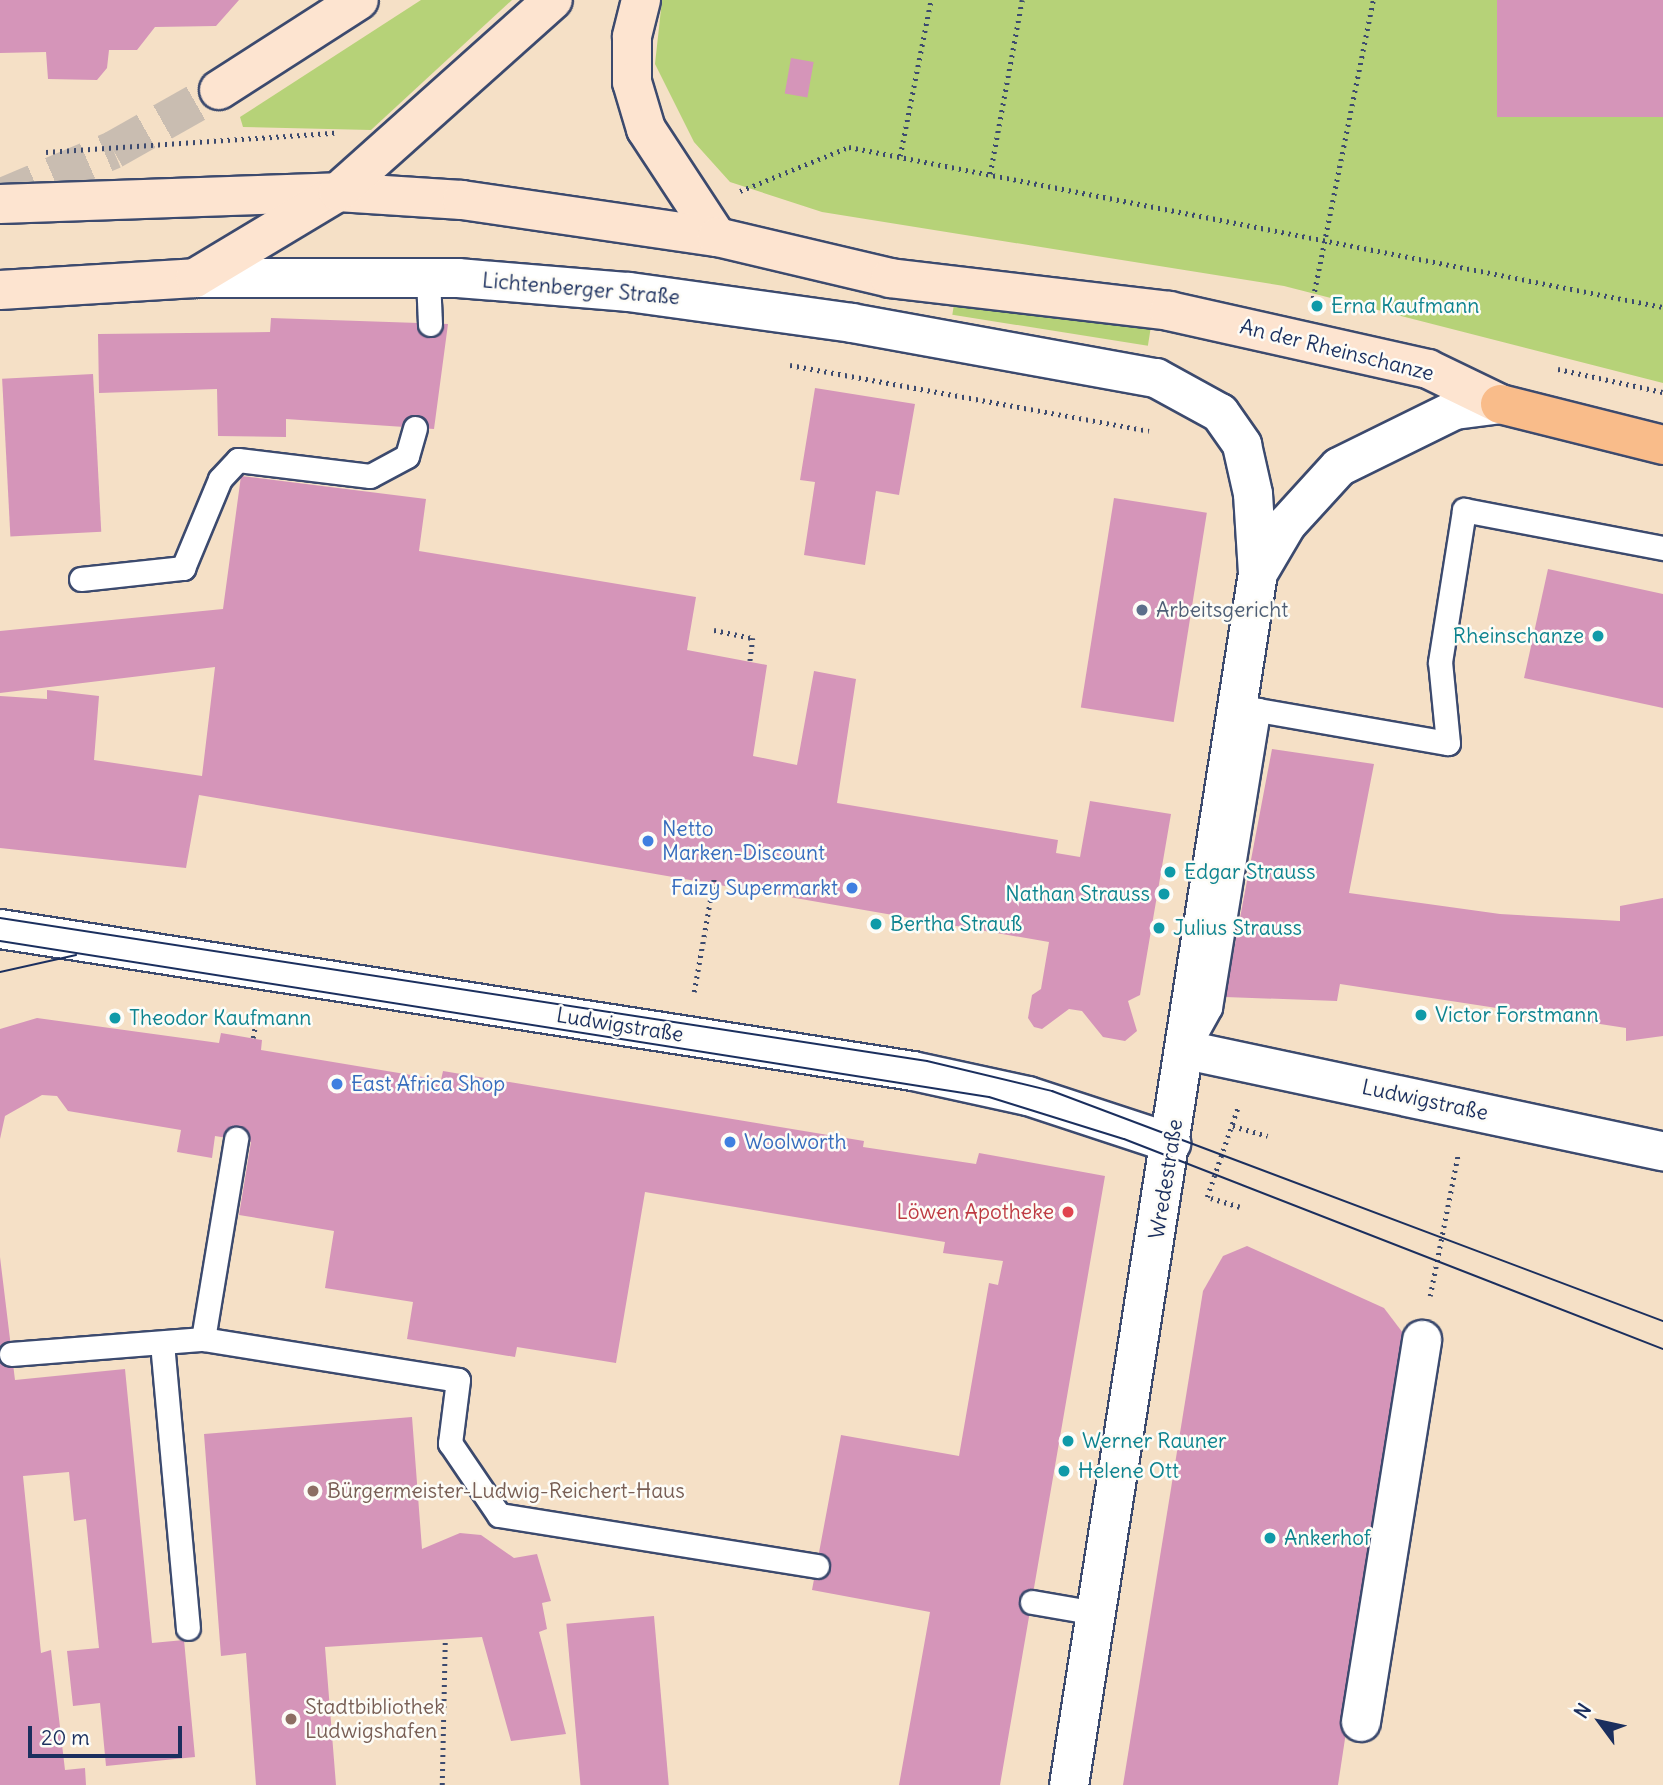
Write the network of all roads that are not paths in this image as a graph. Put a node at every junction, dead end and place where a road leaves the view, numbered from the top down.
1 (359, 0) edge
2 (553, 0) edge
3 (640, 0) edge
4 (219, 90) tunnel mouth
5 (338, 192) junction
6 (0, 204) edge
7 (717, 237) junction
8 (195, 278) junction
9 (428, 278) junction
10 (0, 290) edge
11 (430, 324) dead end
12 (1156, 378) joint
13 (1500, 404) junction
14 (415, 428) dead end
15 (1663, 444) edge
16 (1663, 548) edge
17 (1258, 573) junction
18 (81, 579) dead end
19 (1246, 708) junction
20 (0, 929) edge
21 (63, 938) junction
22 (0, 952) edge
23 (1200, 1053) junction
24 (236, 1139) dead end
25 (1171, 1143) junction
26 (1663, 1151) edge
27 (203, 1339) junction
28 (1422, 1340) road end
29 (162, 1343) junction
30 (11, 1354) dead end
31 (817, 1566) dead end
32 (1032, 1602) dead end
33 (1096, 1613) junction
34 (188, 1628) dead end
35 (1361, 1723) dead end
36 (1069, 1785) edge

1 - 4 main road
2 - 5 main road
3 - 7 main road
5 - 6 main road
5 - 7 main road
5 - 8 main road
7 - 13 main road, An der Rheinschanze
8 - 9 street, Lichtenberger Straße
8 - 10 main road, Lichtenberger Straße
9 - 11 lane
9 - 12 street, Lichtenberger Straße
12 - 17 street, Wredestraße
13 - 15 highway
13 - 17 street, Wredestraße
14 - 18 lane
16 - 19 lane
17 - 19 street, Wredestraße
19 - 23 street, Wredestraße
20 - 21 street, Ludwigstraße
21 - 22 street, Ludwigstraße
21 - 25 street, Ludwigstraße
23 - 25 street, Wredestraße
23 - 26 street, Ludwigstraße
24 - 27 lane
25 - 33 street, Wredestraße
27 - 29 lane
27 - 31 lane
28 - 35 street
29 - 30 lane
29 - 34 lane
32 - 33 lane
33 - 36 street, Wredestraße

